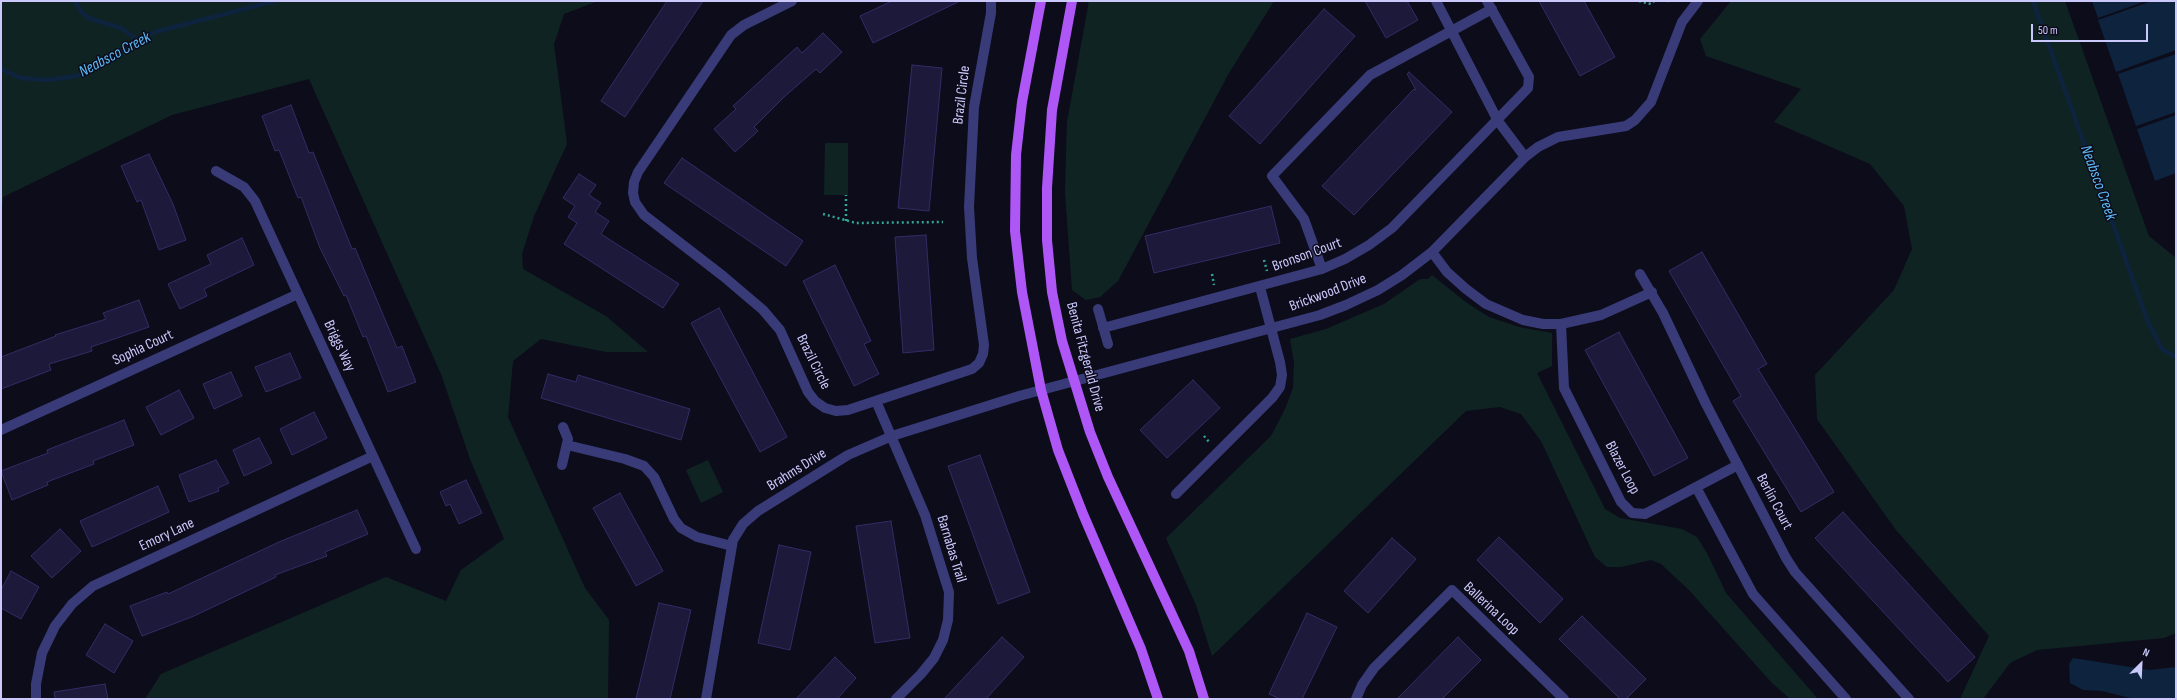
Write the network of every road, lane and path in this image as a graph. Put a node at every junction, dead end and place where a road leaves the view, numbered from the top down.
1 (792, 1) edge
2 (991, 1) edge
3 (1041, 1) edge
4 (1072, 1) edge
5 (1436, 1) edge
6 (1638, 1) edge
7 (1654, 1) edge
8 (1698, 1) edge
9 (1490, 5) edge
10 (1452, 31) junction
11 (1498, 121) junction
12 (1525, 158) junction
13 (216, 171) dead end
14 (846, 195) dead end
15 (823, 214) dead end
16 (846, 221) junction
17 (944, 222) dead end
18 (1432, 252) junction
19 (1322, 269) junction
20 (1640, 274) dead end
21 (1260, 286) junction
22 (1652, 292) junction
23 (298, 294) junction
24 (1098, 309) dead end
25 (1561, 324) junction
26 (1103, 328) junction
27 (1271, 329) junction
28 (1108, 344) dead end
29 (1073, 381) junction
30 (1041, 390) junction
31 (876, 401) junction
32 (563, 427) dead end
33 (1, 430) edge
34 (892, 436) junction
35 (567, 445) junction
36 (373, 456) junction
37 (562, 465) dead end
38 (1738, 465) junction
39 (1696, 487) junction
40 (1176, 494) dead end
41 (732, 546) junction
42 (416, 549) dead end
43 (36, 699) edge
44 (706, 699) edge
45 (896, 699) edge
46 (1158, 699) edge
47 (1204, 699) edge
48 (1356, 699) edge
49 (1564, 699) edge
50 (1846, 699) edge
51 (1908, 699) edge

1 - 31 street, Brazil Circle
2 - 31 street, Brazil Circle
3 - 30 main road
4 - 29 main road, Benita Fitzgerald Drive
5 - 10 street
6 - 7 path
8 - 12 street, Brickwood Drive
9 - 10 street
9 - 11 street, Bronson Court
10 - 11 street
10 - 19 street
11 - 12 street
11 - 19 street, Bronson Court
12 - 18 street, Brickwood Drive
13 - 23 street, Briggs Way
14 - 16 path
15 - 16 path
16 - 17 path
18 - 25 street
18 - 27 street, Brickwood Drive
19 - 21 street, Bronson Court
20 - 22 street, Berlin Court
21 - 26 street, Bronson Court
21 - 27 street
22 - 25 street
22 - 38 street, Berlin Court
23 - 33 street, Sophia Court
23 - 36 street, Briggs Way
24 - 26 street
25 - 39 street, Blazer Loop
26 - 28 street
27 - 29 street, Brickwood Drive
27 - 40 street
29 - 30 street, Brickwood Drive
29 - 47 main road, Benita Fitzgerald Drive
30 - 34 street, Brahms Drive
30 - 46 main road
31 - 34 street, Barnabas Trail
32 - 35 street
34 - 41 street, Brahms Drive
34 - 45 street, Barnabas Trail
35 - 37 street
35 - 41 street
36 - 42 street, Briggs Way
36 - 43 street, Emory Lane
38 - 39 street, Blazer Loop
38 - 51 street, Berlin Court
39 - 50 street
41 - 44 street, Brahms Drive
48 - 49 street, Ballerina Loop

